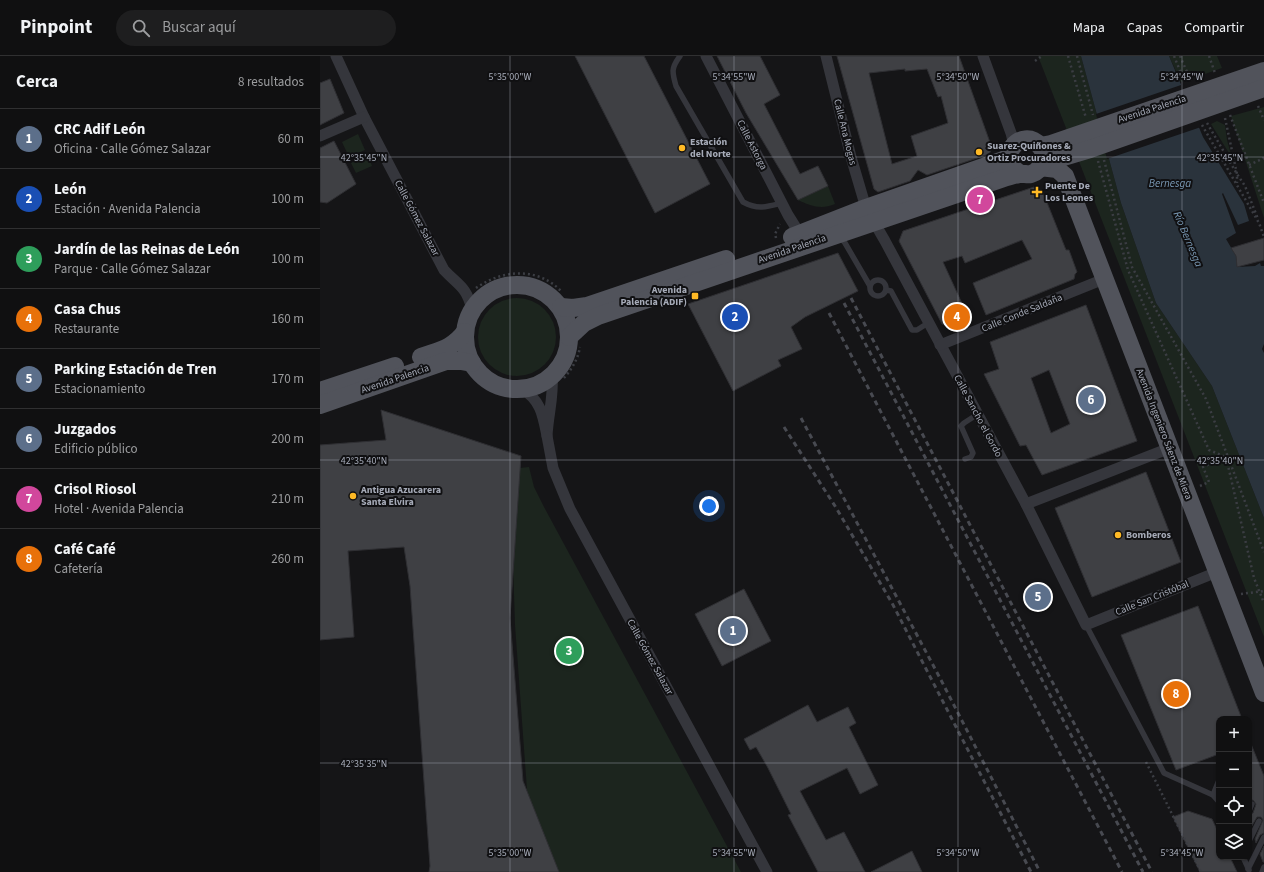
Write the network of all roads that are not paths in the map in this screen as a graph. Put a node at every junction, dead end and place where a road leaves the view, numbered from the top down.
1 (336, 56) edge
2 (680, 56) edge
3 (706, 56) edge
4 (826, 56) edge
5 (983, 56) edge
6 (1264, 71) edge
7 (1261, 96) edge
8 (1203, 105) junction
9 (364, 117) junction
10 (320, 136) edge
11 (1012, 151) junction
12 (1091, 153) junction
13 (1041, 159) junction
14 (1021, 174) junction
15 (1064, 176) junction
16 (782, 203) junction
17 (870, 215) junction
18 (837, 234) junction
19 (803, 239) junction
20 (1104, 279) junction
21 (870, 286) junction
22 (886, 290) junction
23 (562, 300) junction
24 (470, 302) junction
25 (928, 323) junction
26 (465, 332) junction
27 (575, 340) junction
28 (940, 346) junction
29 (472, 363) junction
30 (553, 382) junction
31 (522, 389) junction
32 (320, 391) edge
33 (320, 405) edge
34 (978, 414) junction
35 (548, 436) junction
36 (1170, 448) junction
37 (965, 459) dead end
38 (1026, 504) junction
39 (1218, 572) junction
40 (1086, 625) junction
41 (1264, 693) edge
42 (1216, 788) edge
43 (1213, 795) junction
44 (1216, 798) edge
45 (1259, 821) dead end
46 (1252, 834) edge
47 (1264, 837) edge
48 (1244, 860) edge
49 (1264, 867) edge
50 (1249, 870) edge
51 (767, 872) edge
52 (1262, 872) edge

1 - 9 street, Calle Gómez Salazar
2 - 16 lane
3 - 16 street, Calle Astorga
4 - 17 street, Calle Ana Mogas
5 - 11 street
6 - 8 main road, Avenida Palencia
7 - 8 main road, Avenida Palencia
8 - 12 main road, Avenida Palencia
8 - 13 main road, Avenida Palencia
9 - 10 street
9 - 24 street, Calle Gómez Salazar
11 - 13 main road, Avenida Palencia
11 - 14 main road
11 - 17 main road, Avenida Palencia
12 - 13 main road, Avenida Palencia
12 - 15 main road
13 - 14 main road, Avenida Palencia
13 - 15 main road
14 - 17 main road, Avenida Palencia
15 - 20 main road, Avenida Ingeniero Sáenz de Miera
16 - 19 street, Calle Astorga
17 - 18 main road, Avenida Palencia
17 - 19 main road
17 - 25 street, Calle Sancho el Gordo
18 - 19 main road, Avenida Palencia
18 - 21 lane
19 - 23 main road, Avenida Palencia
19 - 27 main road, Avenida Palencia
20 - 28 street, Calle Conde Saldaña
20 - 36 main road, Avenida Ingeniero Sáenz de Miera
21 - 22 lane
21 - 22 lane
22 - 25 lane
23 - 24 main road
23 - 27 main road
24 - 26 main road
25 - 28 street, Calle Sancho el Gordo
26 - 29 main road
26 - 32 main road, Avenida Palencia
27 - 30 main road
28 - 34 street, Calle Sancho el Gordo
29 - 31 main road
29 - 33 main road, Avenida Palencia
30 - 31 main road
30 - 35 street, Calle Gómez Salazar
31 - 35 street, Calle Gómez Salazar
34 - 37 lane
34 - 38 street, Calle Sancho el Gordo
35 - 51 street, Calle Gómez Salazar
36 - 38 street
36 - 39 main road, Avenida Ingeniero Sáenz de Miera
38 - 40 street, Calle Sancho el Gordo
39 - 40 street, Calle San Cristóbal
39 - 41 main road, Avenida Ingeniero Sáenz de Miera
40 - 43 lane
42 - 43 lane
43 - 44 lane
45 - 46 lane
47 - 50 lane
48 - 50 lane
49 - 52 lane

